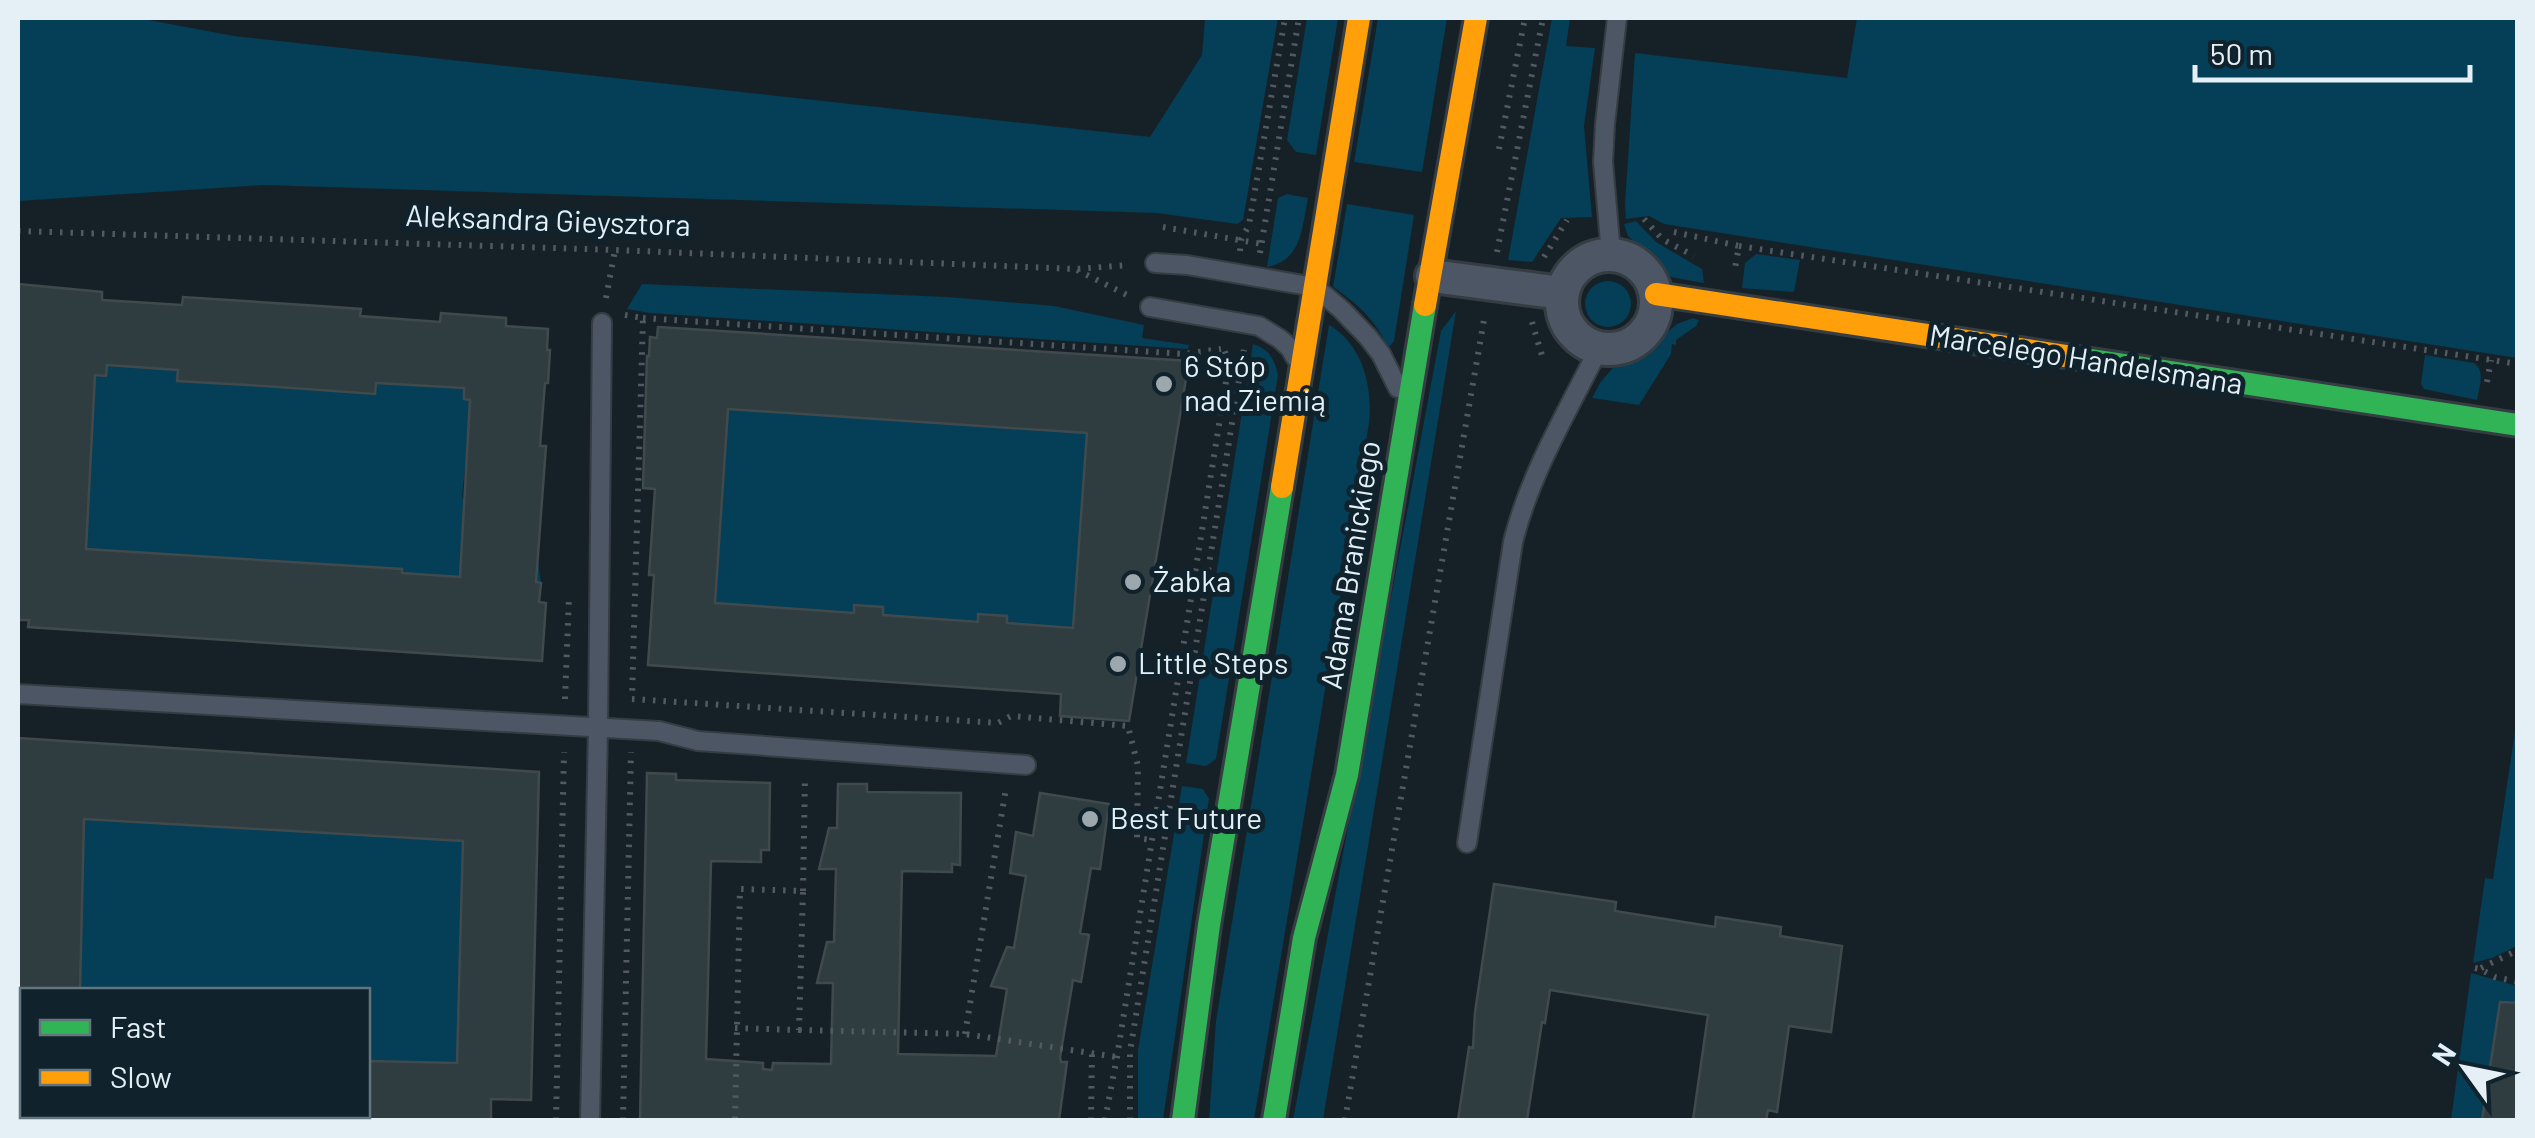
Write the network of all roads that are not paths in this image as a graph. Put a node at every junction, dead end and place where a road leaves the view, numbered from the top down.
1 (1358, 18) edge
2 (1476, 18) edge
3 (1617, 18) edge
4 (1611, 254) junction
5 (1155, 263) road end
6 (1432, 276) junction
7 (1315, 287) junction
8 (1562, 293) junction
9 (1656, 294) junction
10 (1150, 307) road end
11 (603, 316) road end
12 (1599, 348) junction
13 (1300, 371) junction
14 (1407, 405) junction
15 (2518, 425) edge
16 (18, 694) edge
17 (598, 728) junction
18 (1026, 765) dead end
19 (1467, 843) dead end
20 (590, 1120) edge
21 (1183, 1120) edge
22 (1274, 1120) edge

1 - 7 main road
2 - 6 main road, Adama Branickiego
3 - 4 lane
4 - 8 street
4 - 9 street
5 - 7 lane
6 - 8 street
6 - 14 main road, Adama Branickiego
7 - 13 main road
7 - 14 lane
8 - 12 street
9 - 12 street
9 - 15 main road, Marcelego Handelsmana
10 - 13 lane
11 - 17 lane
12 - 19 lane
13 - 21 main road
14 - 22 main road, Adama Branickiego
16 - 17 lane
17 - 18 lane
17 - 20 lane

